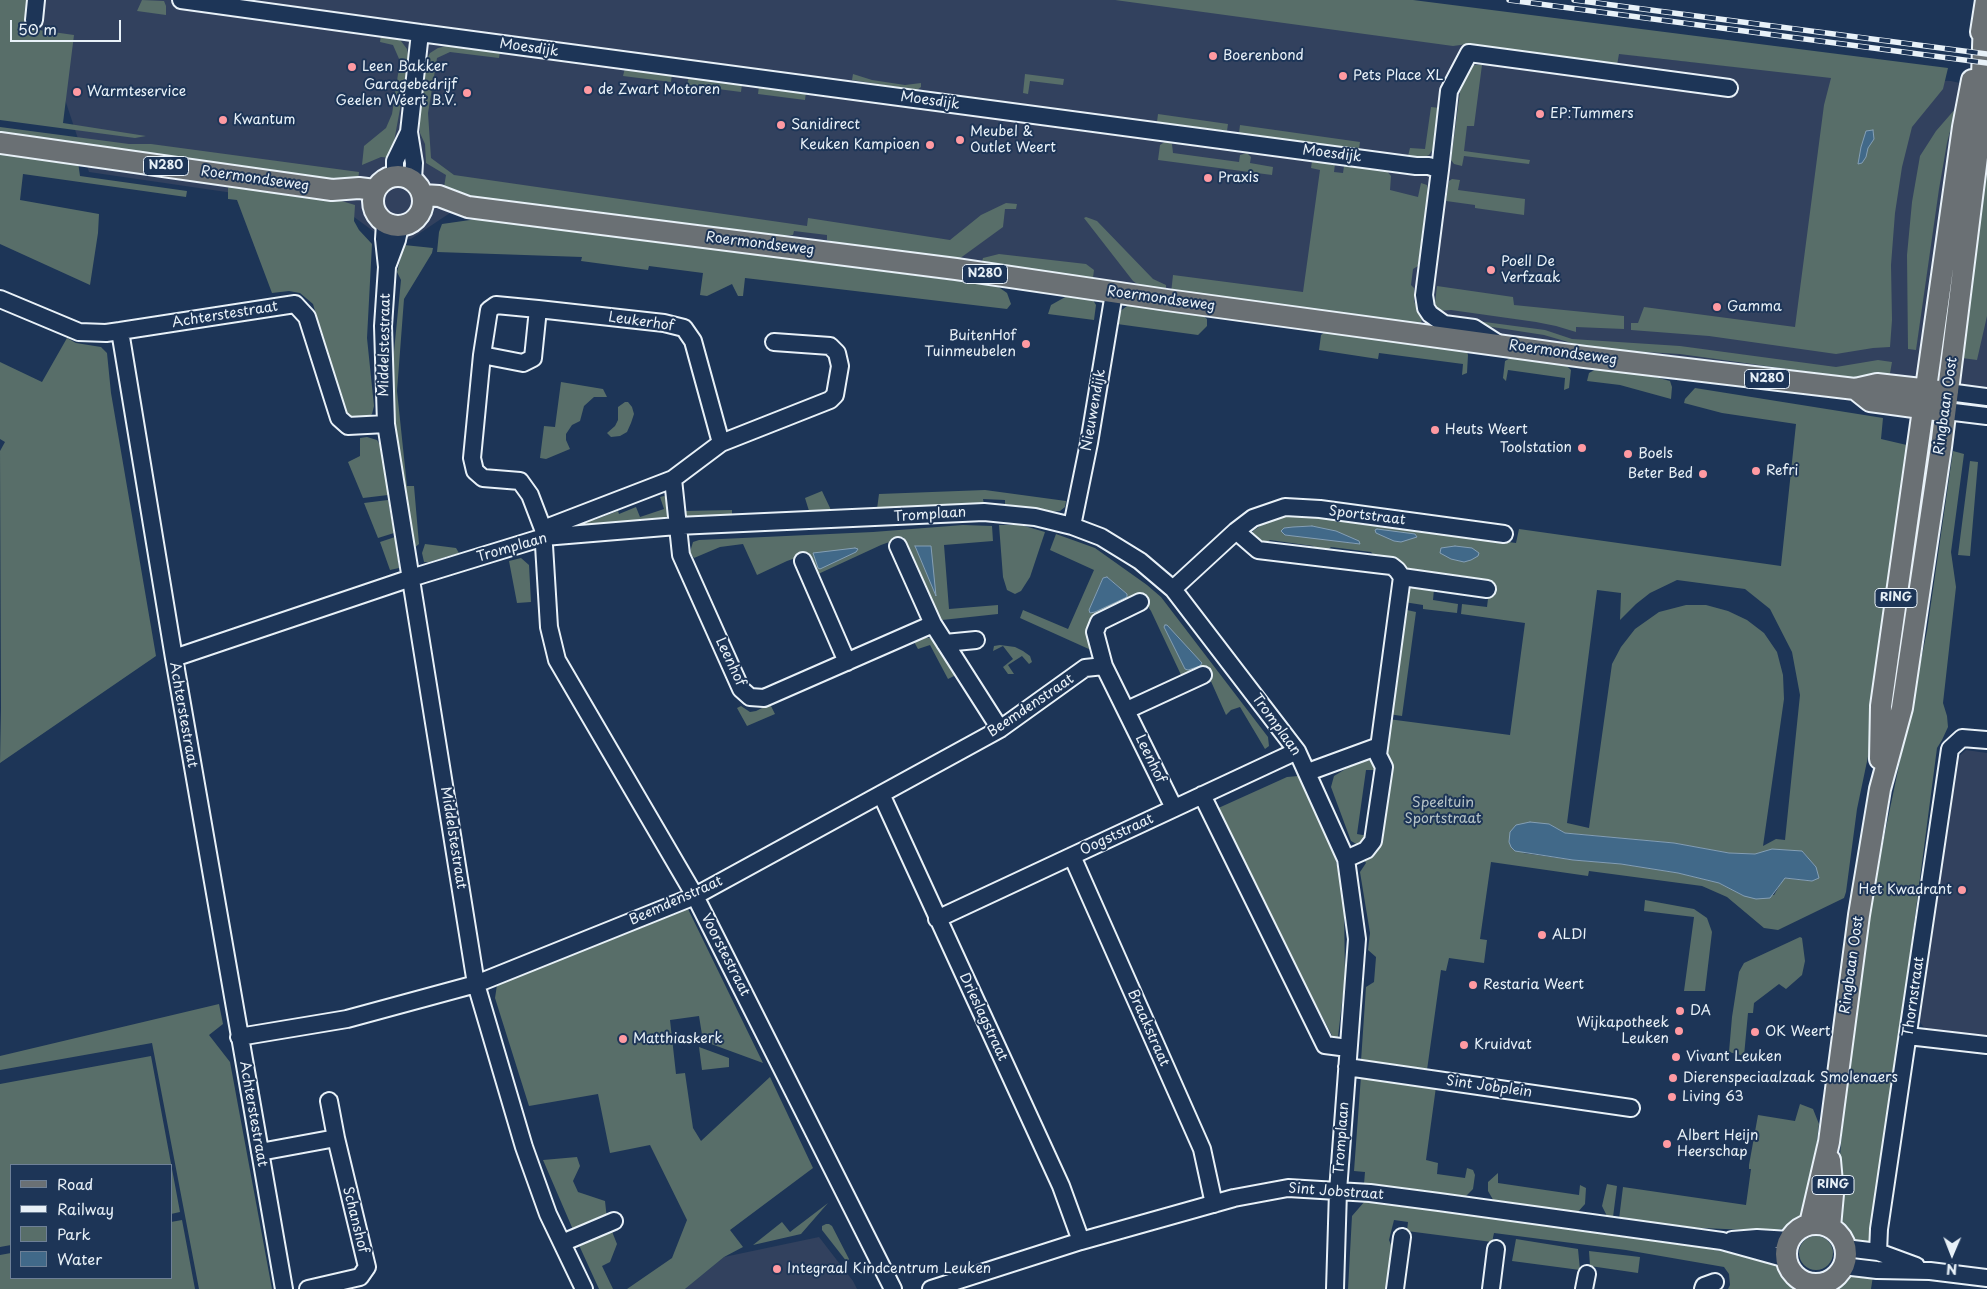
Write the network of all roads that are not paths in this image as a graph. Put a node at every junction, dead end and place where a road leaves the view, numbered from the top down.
1 (36, 0) edge
2 (181, 0) edge
3 (1985, 9) edge
4 (34, 20) dead end
5 (420, 33) junction
6 (1729, 88) dead end
7 (0, 143) edge
8 (1440, 170) junction
9 (413, 191) junction
10 (374, 198) junction
11 (393, 224) junction
12 (1114, 293) junction
13 (0, 299) edge
14 (538, 308) junction
15 (120, 331) junction
16 (774, 342) dead end
17 (1501, 345) junction
18 (482, 354) junction
19 (1987, 397) edge
20 (1925, 399) junction
21 (1947, 402) junction
22 (1987, 416) edge
23 (386, 424) junction
24 (721, 443) junction
25 (674, 479) junction
26 (677, 526) junction
27 (1072, 526) junction
28 (1236, 532) junction
29 (543, 533) junction
30 (1504, 534) dead end
31 (898, 546) dead end
32 (803, 561) dead end
33 (1402, 577) junction
34 (411, 578) junction
35 (1488, 588) dead end
36 (1173, 589) junction
37 (1140, 602) dead end
38 (933, 624) junction
39 (976, 640) dead end
40 (945, 643) junction
41 (174, 658) junction
42 (848, 662) junction
43 (1104, 666) junction
44 (1203, 675) dead end
45 (1126, 710) junction
46 (1000, 729) junction
47 (1987, 740) edge
48 (1380, 746) junction
49 (1297, 751) junction
50 (1308, 772) junction
51 (1880, 789) junction
52 (881, 794) junction
53 (1202, 795) junction
54 (1174, 808) junction
55 (1072, 856) junction
56 (1346, 859) junction
57 (695, 896) junction
58 (937, 919) junction
59 (476, 984) junction
60 (1908, 1036) junction
61 (239, 1037) junction
62 (1987, 1045) edge
63 (1348, 1048) junction
64 (1347, 1067) junction
65 (329, 1102) dead end
66 (1631, 1108) dead end
67 (336, 1138) junction
68 (1829, 1142) junction
69 (260, 1152) junction
70 (1338, 1191) junction
71 (1214, 1204) junction
72 (614, 1221) dead end
73 (1810, 1224) junction
74 (1830, 1227) junction
75 (1402, 1236) dead end
76 (1081, 1241) junction
77 (562, 1243) junction
78 (1496, 1249) dead end
79 (1788, 1249) junction
80 (1878, 1252) junction
81 (1844, 1257) junction
82 (1930, 1271) junction
83 (1987, 1278) edge
84 (1802, 1284) edge
85 (1822, 1286) edge
86 (284, 1289) edge
87 (308, 1289) edge
88 (584, 1289) edge
89 (893, 1289) edge
90 (931, 1289) edge
91 (1335, 1289) edge
92 (1395, 1289) edge
93 (1491, 1289) edge

1 - 4 street
2 - 5 street, Moesdijk
3 - 20 main road, Ringbaan Oost / RING
3 - 21 main road, Ringbaan Oost / RING
5 - 8 street, Moesdijk
5 - 9 street
6 - 8 street
7 - 10 main road, Roermondseweg / N280
8 - 17 street
9 - 10 main road
9 - 11 main road
9 - 12 main road, Roermondseweg / N280
10 - 11 main road
11 - 23 street, Middelstestraat
12 - 17 main road, Roermondseweg / N280
12 - 27 street, Nieuwendijk
13 - 15 street
14 - 18 street, Leukerhof
14 - 18 street
14 - 24 street, Leukerhof
15 - 23 street, Achterstestraat
15 - 41 street, Achterstestraat
16 - 24 street
17 - 20 main road, Roermondseweg / N280
18 - 29 street, Leukerhof
19 - 21 street, Roermondseweg
20 - 21 main road, Roermondseweg / N280
20 - 51 main road, Ringbaan Oost / RING
21 - 22 street, Roermondseweg
21 - 51 main road, Ringbaan Oost / RING
23 - 34 street, Middelstestraat
24 - 25 street
25 - 26 street
25 - 29 street
26 - 27 street, Tromplaan
26 - 29 street, Tromplaan
26 - 42 street, Leenhof
27 - 36 street, Tromplaan
28 - 30 street, Sportstraat
28 - 33 street
28 - 36 street, Sportstraat
29 - 34 street, Tromplaan
29 - 57 street, Voorstestraat
31 - 38 street
32 - 42 street
33 - 35 street
33 - 48 street
34 - 41 street, Tromplaan
34 - 59 street, Middelstestraat
36 - 49 street, Tromplaan
37 - 43 street, Leenhof
38 - 40 street
38 - 42 street, Leenhof
39 - 40 street
40 - 46 street
41 - 61 street, Achterstestraat
43 - 45 street, Leenhof
43 - 46 street, Beemdenstraat
44 - 45 street
45 - 54 street, Leenhof
46 - 52 street, Beemdenstraat
47 - 60 street, Thornstraat
48 - 50 street
48 - 56 street
49 - 50 street, Tromplaan
49 - 53 street, Oogststraat
50 - 56 street, Tromplaan
51 - 68 main road, Ringbaan Oost / RING
52 - 57 street, Beemdenstraat
52 - 58 street, Drieslagstraat
53 - 54 street, Oogststraat
53 - 63 street
54 - 55 street, Oogststraat
55 - 58 street, Oogststraat
55 - 71 street, Braakstraat
56 - 63 street, Tromplaan
57 - 59 street, Beemdenstraat
57 - 89 street, Voorstestraat
58 - 76 street, Drieslagstraat
59 - 61 street, Beemdenstraat
59 - 77 street, Middelstestraat
60 - 62 street
60 - 80 street, Thornstraat
61 - 69 street, Achterstestraat
63 - 64 street, Tromplaan
64 - 66 street, Sint Jobplein
64 - 70 street, Tromplaan
65 - 67 street, Schanshof
67 - 69 street
67 - 87 street, Schanshof
68 - 73 main road, Ringbaan Oost / RING
68 - 74 main road, Ringbaan Oost / RING
69 - 86 street, Achterstestraat
70 - 71 street, Sint Jobstraat
70 - 79 street, Sint Jobstraat
70 - 91 street, Tromplaan
71 - 76 street, Sint Jobstraat
72 - 77 street
73 - 74 main road
73 - 79 main road
74 - 81 main road
75 - 92 street
76 - 90 street, Sint Jobstraat
77 - 88 street, Middelstestraat
78 - 93 street
79 - 84 main road
80 - 81 street
80 - 82 street
81 - 82 street
81 - 85 main road
82 - 83 street
84 - 85 main road

